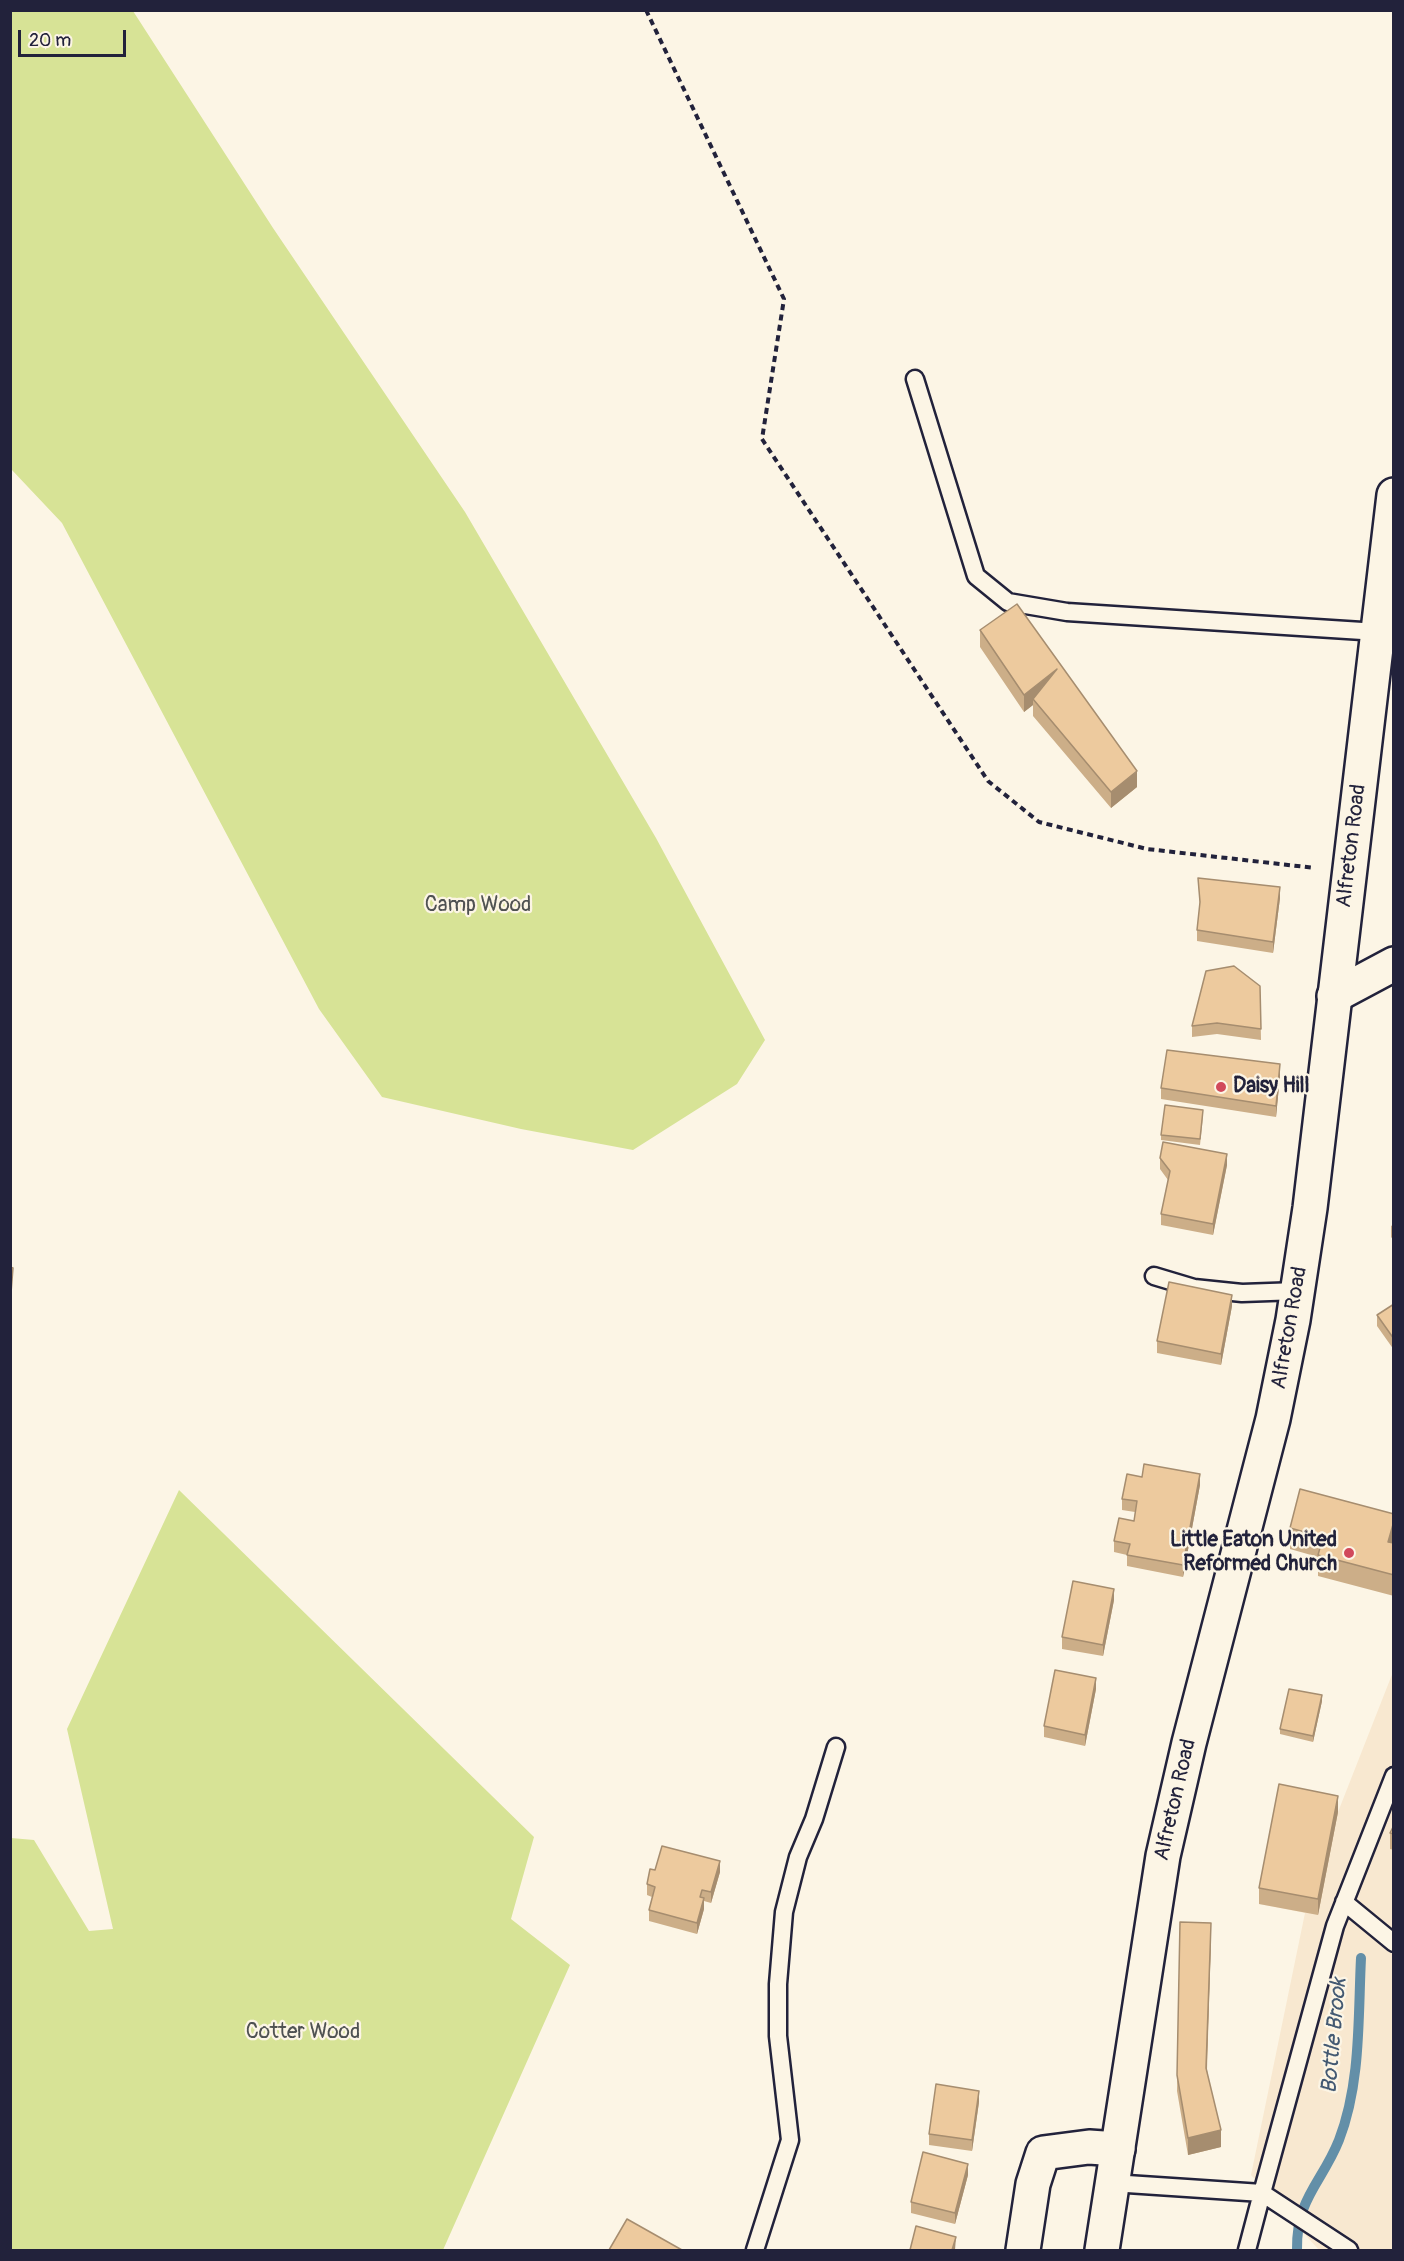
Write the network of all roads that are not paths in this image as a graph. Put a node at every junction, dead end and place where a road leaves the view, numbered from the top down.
1 (915, 379) dead end
2 (1394, 495) edge
3 (1378, 632) junction
4 (1394, 964) edge
5 (1334, 996) junction
6 (1154, 1276) dead end
7 (1298, 1291) junction
8 (836, 1747) dead end
9 (1394, 1776) edge
10 (1344, 1902) junction
11 (1394, 1943) edge
12 (1118, 2149) junction
13 (1112, 2183) junction
14 (1262, 2193) junction
15 (755, 2250) edge
16 (1023, 2250) edge
17 (1102, 2250) edge
18 (1247, 2250) edge
19 (1349, 2250) edge

1 - 3 lane
2 - 3 main road, Alfreton Road
3 - 5 main road, Alfreton Road
4 - 5 main road
5 - 7 main road, Alfreton Road
6 - 7 lane
7 - 12 main road, Alfreton Road
8 - 15 lane
9 - 10 lane
10 - 11 lane
10 - 14 lane
12 - 13 main road, Alfreton Road
12 - 16 main road
13 - 14 lane
13 - 17 main road, Alfreton Road
14 - 18 lane
14 - 19 lane

